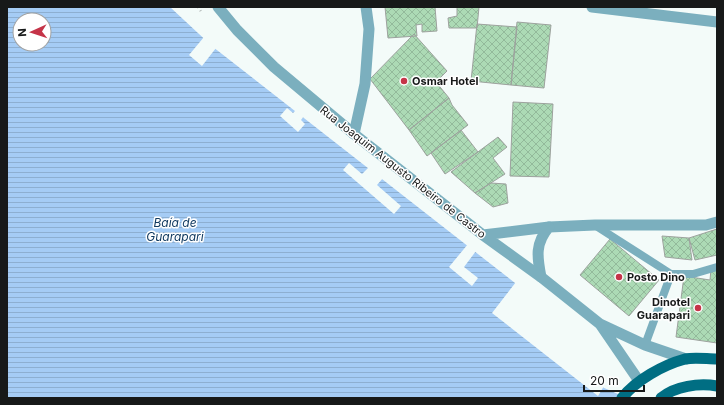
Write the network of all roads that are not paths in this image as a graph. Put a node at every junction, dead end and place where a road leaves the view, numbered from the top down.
1 (218, 7) edge
2 (366, 7) edge
3 (592, 7) edge
4 (717, 22) edge
5 (354, 134) junction
6 (717, 222) edge
7 (595, 225) junction
8 (549, 227) junction
9 (483, 235) junction
10 (717, 267) edge
11 (671, 274) junction
12 (541, 276) junction
13 (600, 324) junction
14 (645, 345) junction
15 (686, 359) junction
16 (717, 359) edge
17 (638, 381) junction
18 (717, 386) edge
19 (624, 394) edge
20 (661, 398) edge

1 - 5 street, Rua Joaquim Augusto Ribeiro de Castro
2 - 5 street
3 - 4 street
5 - 9 street, Rua Joaquim Augusto Ribeiro de Castro
6 - 7 street
7 - 8 street
7 - 11 lane
8 - 9 street
8 - 12 street
9 - 12 street, Rua Joaquim Augusto Ribeiro de Castro
10 - 11 lane
11 - 14 lane
12 - 13 street, Rua Joaquim Augusto Ribeiro de Castro
13 - 14 street, Rua Joaquim Augusto Ribeiro de Castro
13 - 17 street, Rua Joaquim Augusto Ribeiro de Castro
14 - 15 street, Rua Joaquim Augusto Ribeiro de Castro
15 - 16 main road
15 - 17 main road
17 - 19 main road
18 - 20 main road

